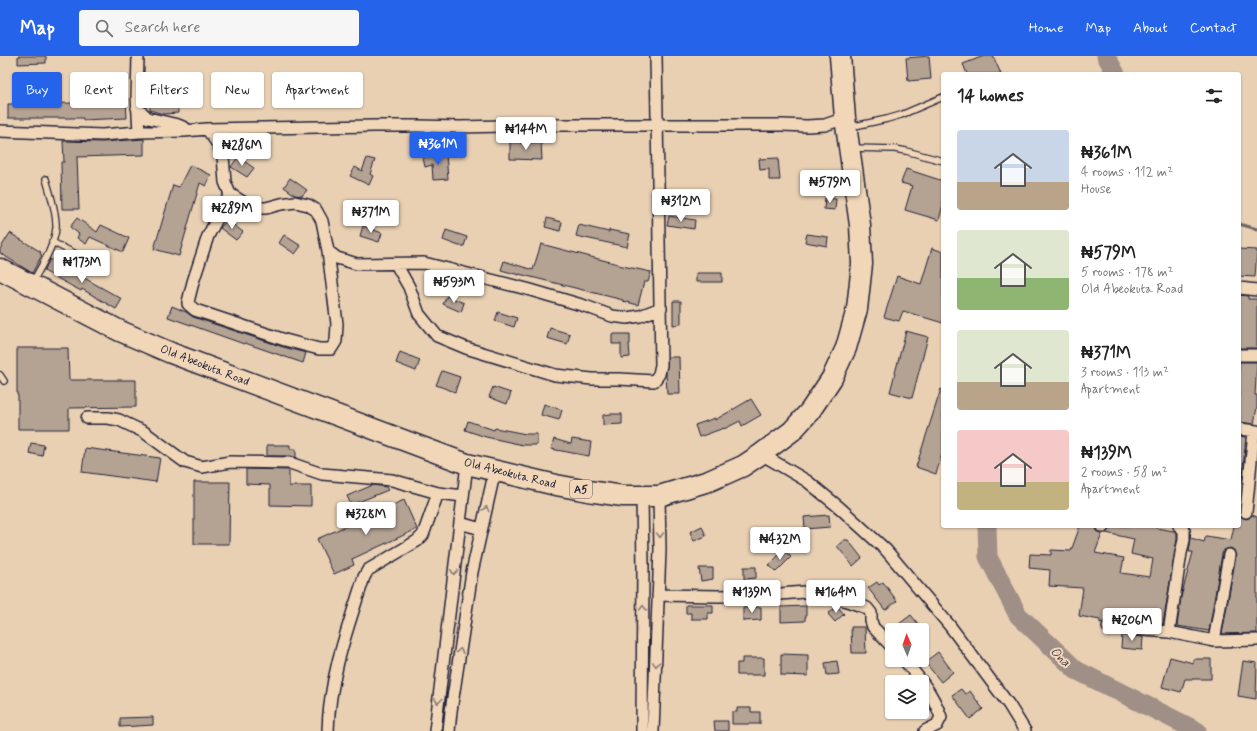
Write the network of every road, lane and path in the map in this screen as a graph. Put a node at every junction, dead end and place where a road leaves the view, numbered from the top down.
1 (138, 56) edge
2 (656, 56) edge
3 (840, 56) edge
4 (137, 72) edge
5 (941, 98) edge
6 (137, 108) joint
7 (845, 123) junction
8 (657, 125) junction
9 (207, 129) junction
10 (191, 130) junction
11 (0, 131) edge
12 (139, 132) junction
13 (849, 148) junction
14 (941, 160) edge
15 (46, 179) dead end
16 (230, 194) junction
17 (52, 242) junction
18 (328, 250) junction
19 (396, 264) junction
20 (98, 265) dead end
21 (0, 269) edge
22 (31, 285) junction
23 (1241, 288) edge
24 (1257, 290) edge
25 (661, 308) junction
26 (1257, 355) edge
27 (1241, 356) edge
28 (0, 375) edge
29 (4, 381) dead end
30 (87, 418) dead end
31 (1241, 429) edge
32 (1256, 431) edge
33 (761, 454) junction
34 (467, 464) junction
35 (495, 470) junction
36 (438, 493) junction
37 (463, 496) junction
38 (650, 496) junction
39 (1246, 512) dead end
40 (460, 523) junction
41 (1182, 528) edge
42 (481, 529) junction
43 (457, 550) junction
44 (475, 555) junction
45 (1229, 555) dead end
46 (658, 595) junction
47 (1108, 627) dead end
48 (1169, 632) junction
49 (885, 640) edge
50 (1257, 640) edge
51 (1214, 641) junction
52 (910, 667) edge
53 (328, 731) edge
54 (435, 731) edge
55 (449, 731) edge
56 (642, 731) edge
57 (653, 731) edge
58 (925, 731) edge
59 (1026, 731) edge

1 - 4 street
2 - 8 street
3 - 7 highway, Old Abeokuta Road / A5
5 - 7 lane
6 - 10 street
6 - 12 street
7 - 8 street
7 - 13 highway, Old Abeokuta Road / A5
8 - 9 street
8 - 25 street
9 - 10 street
9 - 16 street
10 - 12 street
11 - 12 street
13 - 14 lane
13 - 33 highway, Old Abeokuta Road / A5
15 - 17 lane
16 - 18 street
16 - 18 street
17 - 20 lane
17 - 22 lane
18 - 19 street
19 - 25 street
19 - 25 street
21 - 22 highway, Old Abeokuta Road / A5
22 - 34 highway, Old Abeokuta Road / A5
23 - 24 street
26 - 27 street
28 - 29 lane
30 - 36 street
31 - 32 street
32 - 39 street
33 - 38 highway, Old Abeokuta Road / A5
33 - 59 street
34 - 35 highway, Old Abeokuta Road / A5
34 - 37 street
35 - 38 highway, Old Abeokuta Road / A5
42 -> 35 street
36 - 37 street
36 - 53 street
37 - 40 street
38 -> 46 street
56 -> 38 street
40 - 42 street
40 - 43 street
41 - 48 street
42 - 44 street
43 - 44 street
43 -> 54 street
55 -> 44 street
45 - 51 street
46 - 49 street
46 -> 57 street
47 - 48 street
48 - 51 street
50 - 51 street
52 - 58 street

